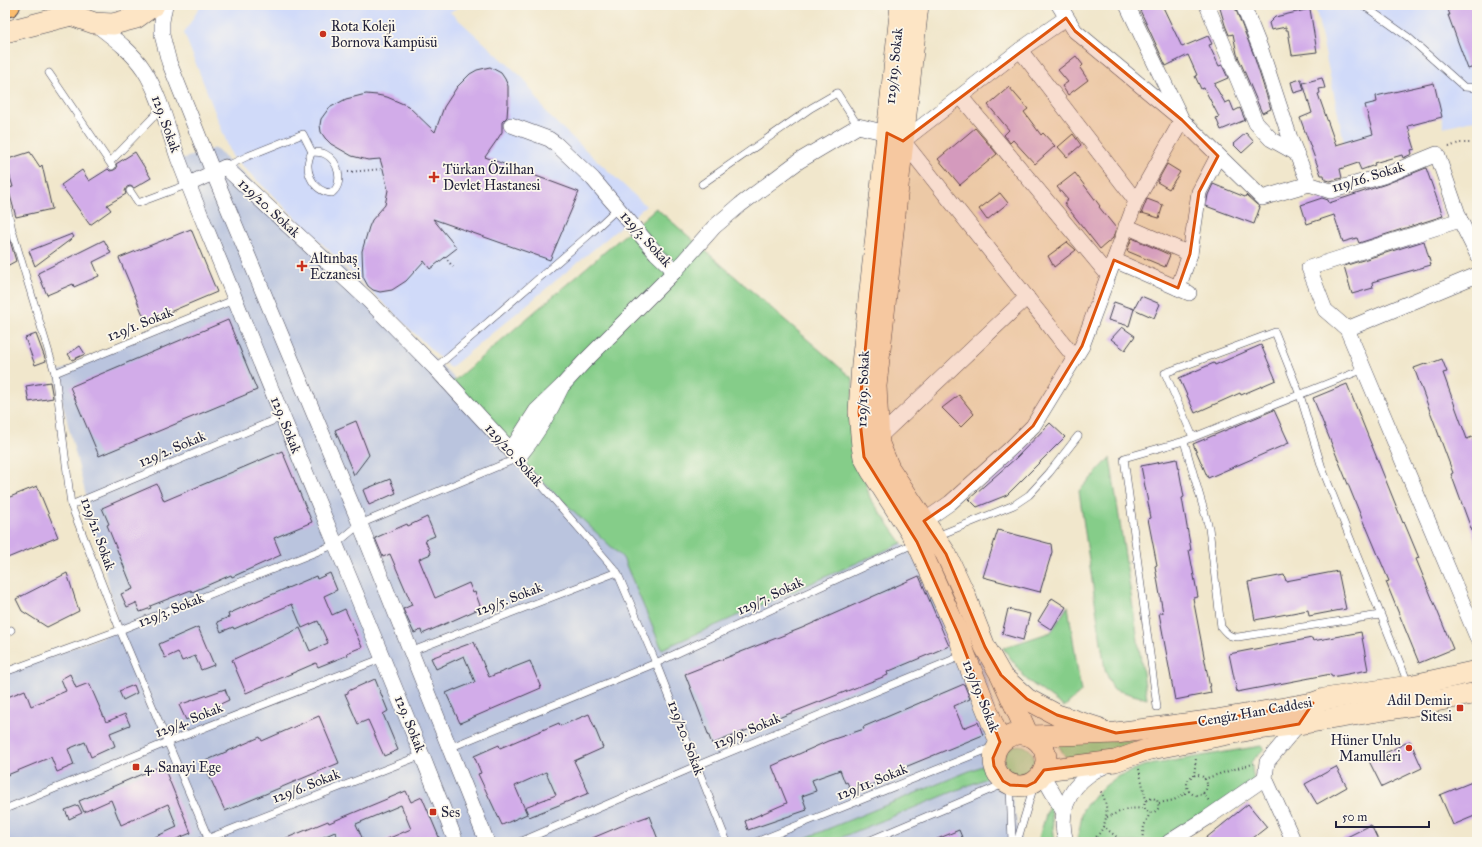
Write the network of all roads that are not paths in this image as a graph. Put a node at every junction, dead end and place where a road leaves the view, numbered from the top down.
1 (8, 5) edge
2 (154, 5) edge
3 (165, 5) edge
4 (901, 5) edge
5 (918, 5) edge
6 (1127, 5) edge
7 (1207, 5) edge
8 (1243, 5) edge
9 (1363, 5) edge
10 (5, 6) edge
11 (66, 10) edge
12 (1063, 11) edge
13 (94, 23) junction
14 (5, 32) edge
15 (1020, 50) junction
16 (49, 73) dead end
17 (1477, 88) edge
18 (961, 97) junction
19 (161, 109) junction
20 (1182, 120) junction
21 (511, 124) dead end
22 (858, 126) junction
23 (895, 137) junction
24 (312, 152) junction
25 (1296, 153) junction
26 (1218, 156) junction
27 (219, 169) junction
28 (189, 184) junction
29 (702, 184) dead end
30 (1309, 184) junction
31 (130, 191) dead end
32 (5, 198) edge
33 (1136, 201) junction
34 (618, 208) junction
35 (1460, 220) junction
36 (1126, 226) junction
37 (1190, 254) junction
38 (1477, 254) edge
39 (1114, 260) junction
40 (676, 271) junction
41 (1108, 275) junction
42 (1477, 275) edge
43 (1027, 297) junction
44 (236, 299) junction
45 (1347, 329) junction
46 (1075, 358) junction
47 (434, 368) junction
48 (1364, 369) junction
49 (55, 374) junction
50 (1300, 395) junction
51 (282, 417) junction
52 (1078, 436) dead end
53 (1193, 437) junction
54 (878, 438) junction
55 (1184, 441) junction
56 (515, 454) junction
57 (71, 505) junction
58 (360, 524) junction
59 (926, 536) junction
60 (336, 544) junction
61 (617, 572) junction
62 (1380, 615) junction
63 (120, 630) junction
64 (1477, 638) edge
65 (975, 651) junction
66 (410, 652) junction
67 (383, 658) junction
68 (656, 664) junction
69 (1477, 671) edge
70 (5, 672) edge
71 (1000, 675) junction
72 (1409, 686) junction
73 (1477, 693) edge
74 (1312, 703) junction
75 (1157, 707) dead end
76 (1299, 724) junction
77 (1116, 733) junction
78 (1030, 736) junction
79 (168, 742) junction
80 (999, 744) junction
81 (449, 748) junction
82 (422, 755) junction
83 (1115, 761) junction
84 (696, 766) junction
85 (1040, 775) junction
86 (1265, 778) junction
87 (1008, 784) junction
88 (5, 809) edge
89 (1063, 811) junction
90 (209, 840) edge
91 (199, 842) edge
92 (456, 842) edge
93 (487, 842) edge
94 (520, 842) edge
95 (727, 842) edge
96 (756, 842) edge
97 (866, 842) edge
98 (1012, 842) edge
99 (1017, 842) edge
100 (1066, 842) edge
101 (1169, 842) edge
102 (1294, 842) edge

1 - 10 highway
2 - 13 main road
3 - 27 street, 129. Sokak
4 - 23 main road, 129/19. Sokak
5 - 23 main road, 129/19. Sokak
6 - 20 street
7 - 25 street
8 - 25 street
9 - 17 lane
11 - 13 main road
11 - 14 main road
12 - 15 street
12 - 20 street
13 - 19 street, 129. Sokak
15 - 18 street
15 - 33 street
16 - 19 lane
18 - 23 street
18 - 41 street
19 - 28 street, 129. Sokak
20 - 26 street
20 - 33 street
21 - 34 street, 129/3. Sokak
22 - 23 street
22 - 29 lane
22 - 40 street
23 - 43 street
23 - 54 main road, 129/19. Sokak
23 - 59 main road, 129/19. Sokak
24 - 24 lane
24 - 27 lane
25 - 30 street
26 - 30 street
26 - 37 street
27 - 28 street
27 - 47 street, 129/20. Sokak
27 - 58 street, 129. Sokak
28 - 31 lane
28 - 44 street, 129. Sokak
30 - 35 street, 119/16. Sokak
32 - 49 lane, 129/21. Sokak
33 - 36 street
34 - 40 street, 129/3. Sokak
34 - 47 lane
35 - 38 street
35 - 45 street
36 - 37 street
36 - 39 street
37 - 39 street
39 - 41 street
40 - 56 street, 129/3. Sokak
41 - 46 street
42 - 45 street
43 - 46 street
43 - 54 street
44 - 49 lane, 129/1. Sokak
44 - 51 street, 129. Sokak
45 - 48 street
46 - 59 street
47 - 56 street, 129/20. Sokak
48 - 50 lane
48 - 64 street
49 - 57 lane, 129/21. Sokak
50 - 53 lane
50 - 53 lane
50 - 62 lane
51 - 57 lane, 129/2. Sokak
51 - 60 street, 129. Sokak
52 - 59 lane, 129/7. Sokak
53 - 55 lane
54 - 59 main road, 129/19. Sokak
55 - 62 lane
55 - 75 lane
56 - 58 lane
56 - 61 lane, 129/20. Sokak
57 - 63 lane, 129/21. Sokak
58 - 60 lane
58 - 66 street, 129. Sokak
59 - 65 main road, 129/19. Sokak
59 - 68 lane, 129/7. Sokak
60 - 63 lane, 129/3. Sokak
60 - 67 street, 129. Sokak
61 - 66 lane, 129/5. Sokak
61 - 68 lane, 129/20. Sokak
62 - 72 lane
63 - 70 lane, 129/3. Sokak
63 - 79 lane, 129/21. Sokak
65 - 71 main road, 129/19. Sokak
65 - 80 main road, 129/19. Sokak
65 - 84 lane, 129/9. Sokak
66 - 81 street, 129. Sokak
67 - 79 lane, 129/4. Sokak
67 - 82 street, 129. Sokak
68 - 81 lane, 129/7. Sokak
68 - 84 lane, 129/20. Sokak
69 - 72 main road, Cengiz Han Caddesi
71 - 77 main road
71 - 78 main road, 129/19. Sokak
72 - 74 main road, Cengiz Han Caddesi
73 - 76 main road, Cengiz Han Caddesi
74 - 76 street
74 - 77 main road, Cengiz Han Caddesi
76 - 83 main road, Cengiz Han Caddesi
76 - 86 street
77 - 78 main road, Cengiz Han Caddesi
78 - 80 main road
78 - 85 main road
79 - 88 lane, 129/4. Sokak
79 - 90 lane, 129/21. Sokak
80 - 87 main road
80 - 96 lane, 129/11. Sokak
81 - 93 street, 129. Sokak
82 - 90 lane, 129/6. Sokak
82 - 92 street, 129. Sokak
83 - 85 main road, Cengiz Han Caddesi
83 - 89 street
84 - 94 lane, 129/9. Sokak
84 - 95 lane, 129/20. Sokak
85 - 87 main road
85 - 89 street
85 - 99 lane
86 - 101 street
86 - 102 street
87 - 97 lane
87 - 98 lane
89 - 100 street
90 - 91 lane, 129/6. Sokak

